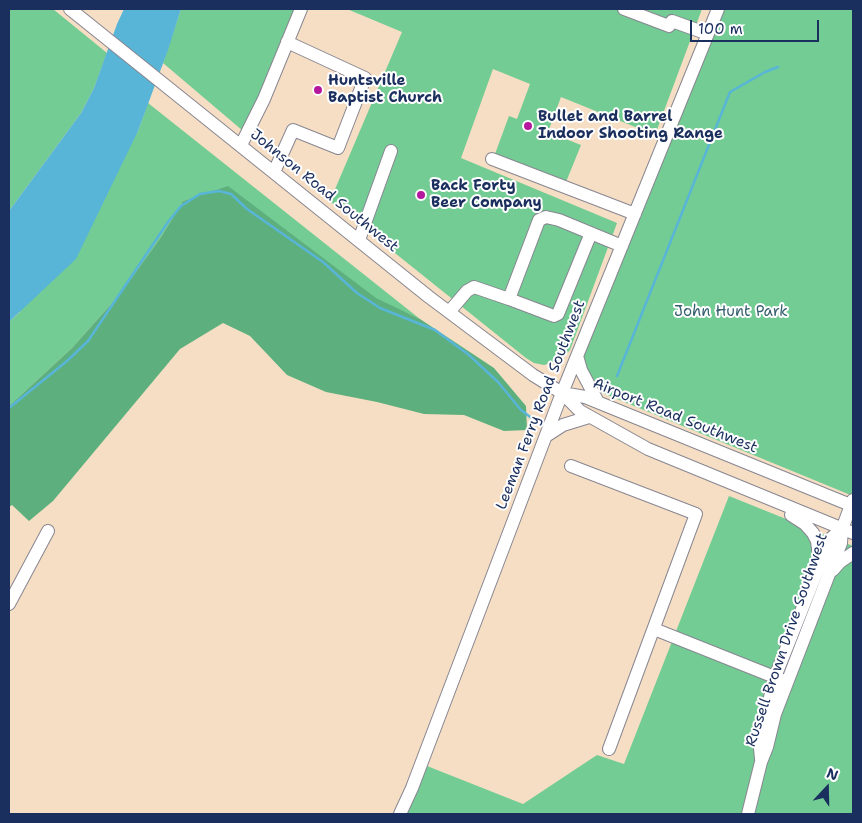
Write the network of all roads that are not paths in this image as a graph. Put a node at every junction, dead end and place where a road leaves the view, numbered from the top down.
1 (301, 9) edge
2 (624, 9) edge
3 (718, 9) edge
4 (75, 10) edge
5 (674, 15) edge
6 (708, 34) junction
7 (287, 42) junction
8 (241, 145) junction
9 (391, 151) dead end
10 (492, 159) dead end
11 (274, 172) junction
12 (635, 214) junction
13 (591, 233) junction
14 (359, 240) junction
15 (622, 246) junction
16 (509, 299) junction
17 (449, 312) junction
18 (577, 356) junction
19 (562, 393) junction
20 (598, 402) junction
21 (590, 417) junction
22 (546, 436) junction
23 (571, 466) dead end
24 (772, 502) junction
25 (850, 515) edge
26 (48, 531) dead end
27 (853, 553) edge
28 (824, 571) junction
29 (9, 604) edge
30 (654, 629) junction
31 (781, 680) junction
32 (609, 749) dead end
33 (400, 814) edge
34 (748, 814) edge

1 - 7 street
2 - 5 street
3 - 6 street, Leeman Ferry Road Southwest
4 - 8 street, Johnson Road Southwest
5 - 6 street
6 - 12 street, Leeman Ferry Road Southwest
7 - 8 street
7 - 11 street
8 - 11 street, Johnson Road Southwest
9 - 14 street
10 - 12 street
11 - 14 street, Johnson Road Southwest
12 - 15 street, Leeman Ferry Road Southwest
13 - 15 street
13 - 16 street
13 - 16 street
14 - 17 street, Johnson Road Southwest
15 - 18 street, Leeman Ferry Road Southwest
16 - 17 street
17 - 19 street, Johnson Road Southwest
18 - 19 street, Leeman Ferry Road Southwest
18 - 20 street
19 - 20 street, Airport Road Southwest
19 - 21 street, Airport Road Southwest
19 - 22 street, Leeman Ferry Road Southwest
20 - 25 street, Airport Road Southwest
21 - 22 street
21 - 24 street, Airport Road Southwest
22 - 33 street, Leeman Ferry Road Southwest
23 - 30 street
24 - 25 street, Airport Road Southwest
24 - 28 street
25 - 28 street, Russell Brown Drive Southwest
26 - 29 street
27 - 28 street
28 - 31 street, Russell Brown Drive Southwest
30 - 31 street
30 - 32 street
31 - 34 street, Russell Brown Drive Southwest

